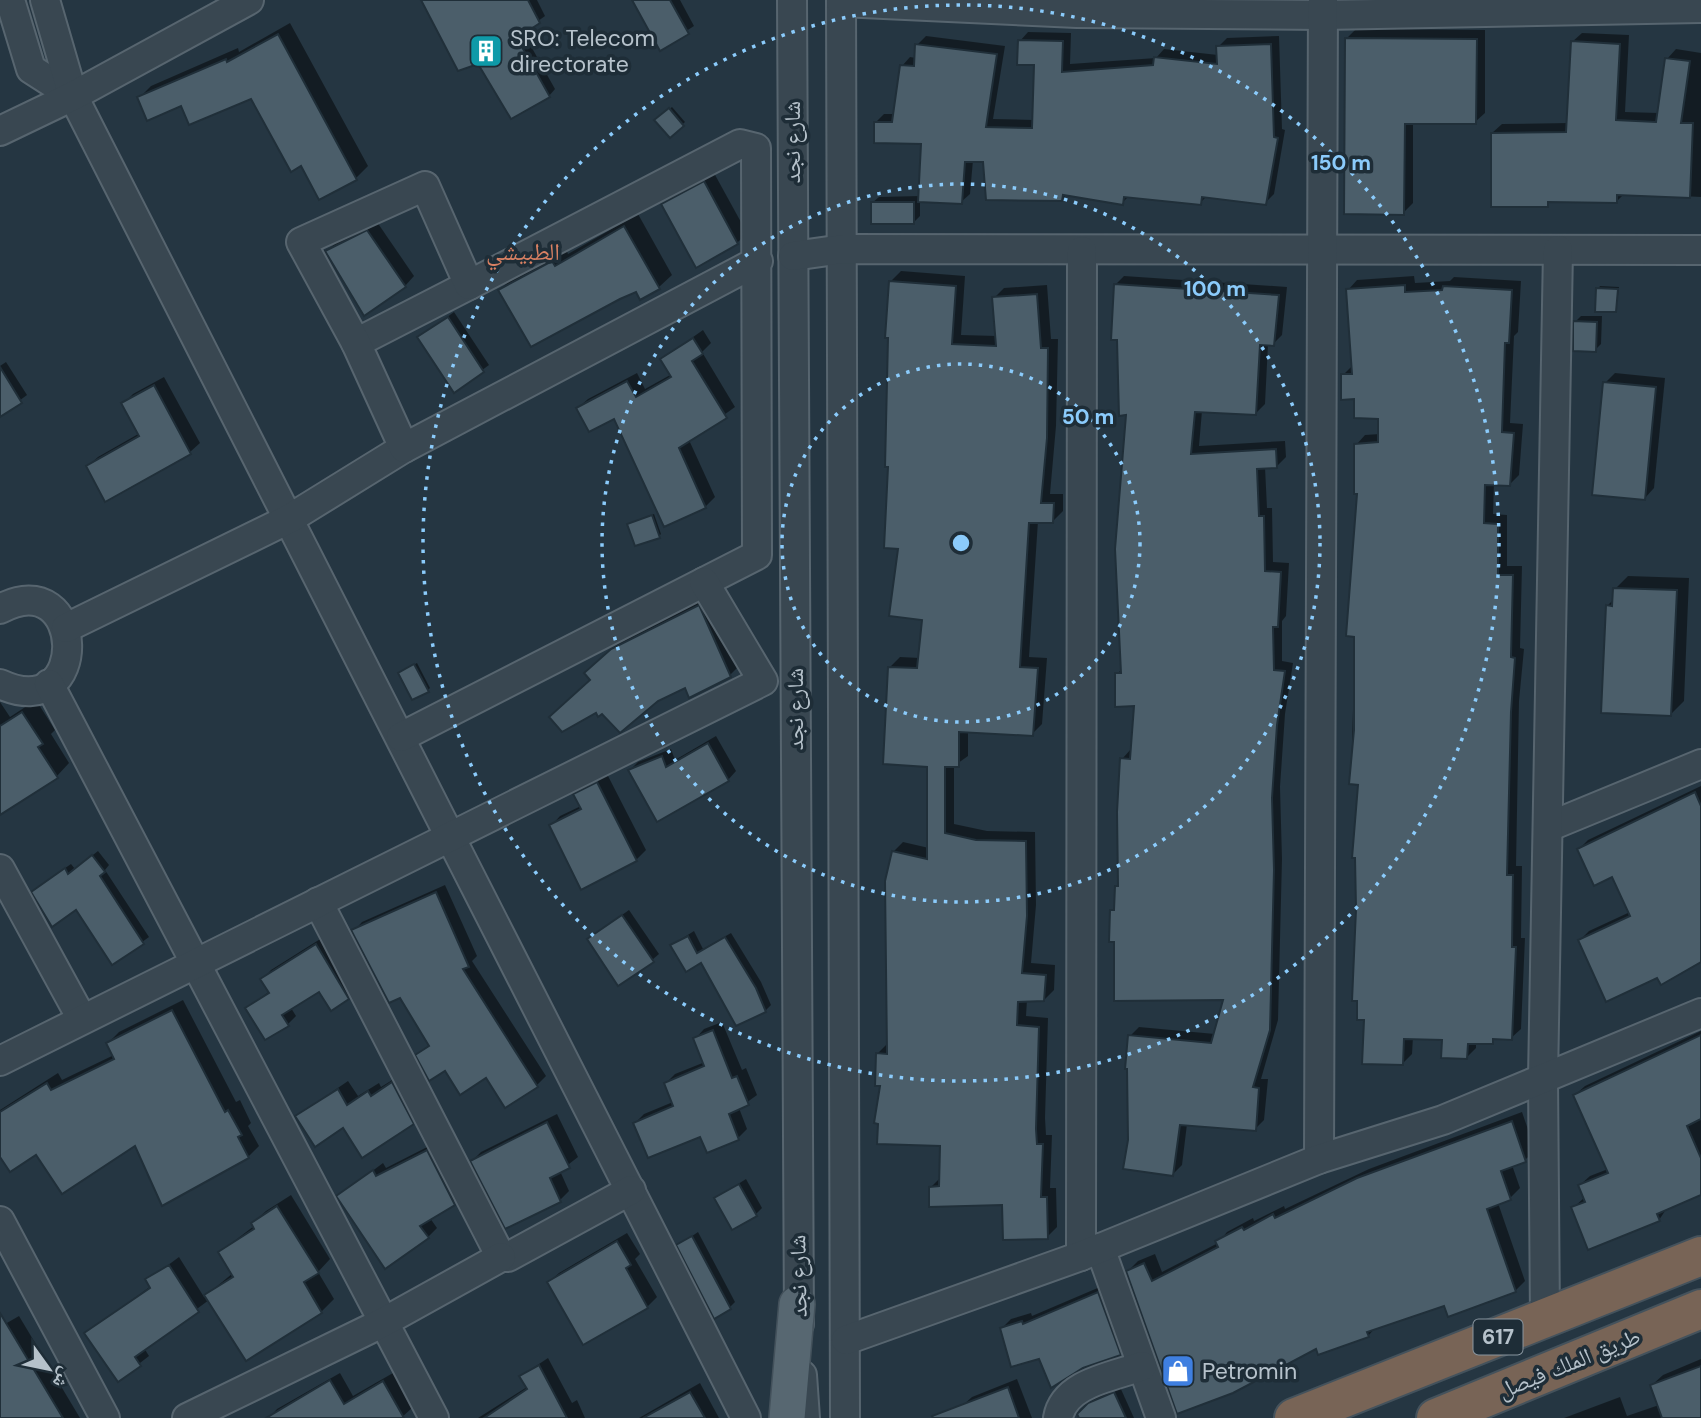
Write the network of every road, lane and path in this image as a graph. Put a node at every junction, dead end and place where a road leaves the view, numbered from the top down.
1 (10, 0) edge
2 (45, 0) edge
3 (249, 0) edge
4 (792, 0) edge
5 (841, 1) edge
6 (1546, 5) edge
7 (1077, 6) edge
8 (1323, 7) edge
9 (1701, 8) edge
10 (73, 96) junction
11 (0, 131) edge
12 (843, 249) junction
13 (1321, 249) junction
14 (1558, 250) junction
15 (1701, 250) edge
16 (1082, 251) junction
17 (793, 256) junction
18 (758, 261) junction
19 (469, 285) junction
20 (356, 343) junction
21 (404, 448) junction
22 (289, 519) junction
23 (704, 582) junction
24 (3, 601) edge
25 (66, 628) junction
26 (0, 684) edge
27 (49, 684) junction
28 (401, 737) junction
29 (1701, 764) edge
30 (1548, 827) junction
31 (452, 836) junction
32 (0, 869) edge
33 (318, 902) junction
34 (194, 964) junction
35 (1701, 1013) edge
36 (82, 1019) junction
37 (0, 1061) edge
38 (1543, 1078) junction
39 (1319, 1159) junction
40 (631, 1190) junction
41 (0, 1221) edge
42 (1091, 1252) junction
43 (1701, 1256) edge
44 (501, 1257) junction
45 (797, 1304) junction
46 (1701, 1309) edge
47 (1545, 1318) junction
48 (383, 1323) junction
49 (846, 1340) junction
50 (1142, 1366) junction
51 (105, 1418) edge
52 (187, 1418) edge
53 (434, 1418) edge
54 (746, 1418) edge
55 (787, 1418) edge
56 (805, 1418) edge
57 (845, 1418) edge
58 (1058, 1418) edge
59 (1161, 1418) edge
60 (1294, 1418) edge
61 (1436, 1418) edge

1 - 10 street
2 - 10 street
3 - 10 street
4 - 17 street, شارع نجد
5 - 7 street
5 - 12 street, شارع نجد
6 - 8 street
6 - 9 street
7 - 8 street
8 - 13 street
10 - 11 street
10 - 22 street
12 - 16 street
12 - 17 street
12 - 49 street, شارع نجد
13 - 14 street
13 - 16 street
13 - 39 street
14 - 15 street
14 - 30 street
16 - 42 street
17 - 45 street, شارع نجد
18 - 19 street
18 - 21 street
18 - 23 street
19 - 20 street
19 - 20 street
20 - 21 street
21 - 22 street
22 - 25 street
22 - 28 street
23 - 28 street
23 - 31 street
24 - 25 street
25 - 27 street
26 - 27 street
27 - 34 street
28 - 31 street
29 - 30 street
30 - 38 street
31 - 33 street
31 - 40 street
32 - 36 street
33 - 34 street
33 - 44 street
34 - 36 street
34 - 48 street
35 - 38 street
36 - 37 street
38 - 39 street
38 - 47 street
39 - 42 street
40 - 44 street
40 - 54 street
41 - 51 street
42 - 49 street
42 - 50 street
43 - 47 highway, 617
44 - 48 street
45 - 55 main road
45 - 56 street, شارع نجد
46 - 61 highway, طريق الملك فيصل / 617
47 - 60 highway, 617
48 - 52 street
48 - 53 street
49 - 57 street, شارع نجد
50 - 58 street
50 - 59 street

